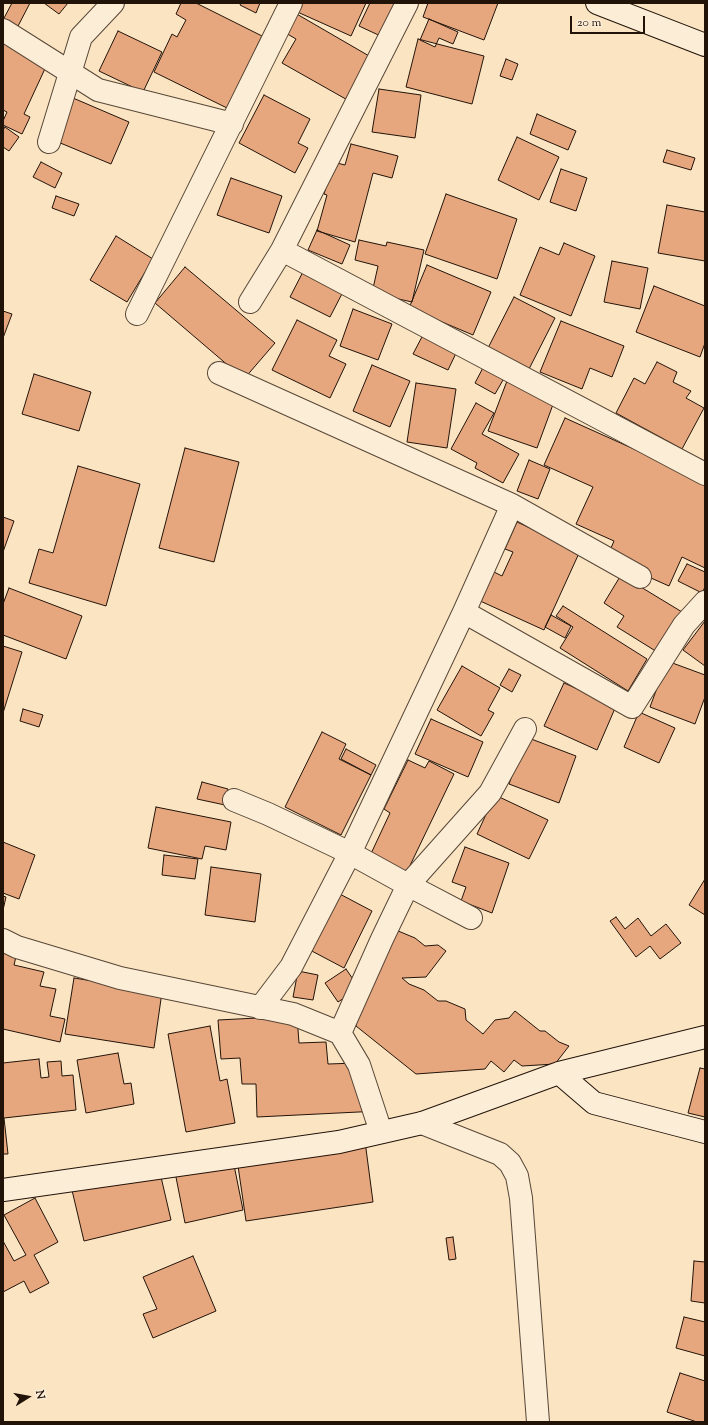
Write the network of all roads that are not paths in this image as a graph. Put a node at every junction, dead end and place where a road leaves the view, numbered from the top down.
1 (113, 3) edge
2 (292, 3) edge
3 (407, 3) edge
4 (597, 3) edge
5 (3, 30) edge
6 (705, 45) edge
7 (71, 72) junction
8 (232, 124) junction
9 (49, 142) dead end
10 (282, 250) junction
11 (250, 302) dead end
12 (137, 314) dead end
13 (219, 373) dead end
14 (705, 474) edge
15 (512, 505) junction
16 (640, 577) dead end
17 (705, 602) edge
18 (464, 612) junction
19 (525, 729) dead end
20 (234, 800) dead end
21 (350, 853) junction
22 (408, 885) junction
23 (471, 918) dead end
24 (3, 940) edge
25 (260, 1008) junction
26 (340, 1033) junction
27 (705, 1037) edge
28 (559, 1073) junction
29 (422, 1123) junction
30 (381, 1132) junction
31 (705, 1132) edge
32 (3, 1190) edge
33 (538, 1422) edge

1 - 7 street
2 - 8 street
3 - 10 street
4 - 6 street
5 - 7 street
7 - 8 street
7 - 9 street
8 - 12 street
10 - 11 street
10 - 14 street
13 - 15 street
15 - 16 street
15 - 18 street
17 - 18 street
18 - 21 street
19 - 22 street
20 - 21 street
21 - 22 street
21 - 25 street
22 - 23 street
22 - 26 street
24 - 25 street
25 - 26 street
26 - 30 street
27 - 28 street
28 - 29 street
28 - 31 street
29 - 30 street
29 - 33 street
30 - 32 street

